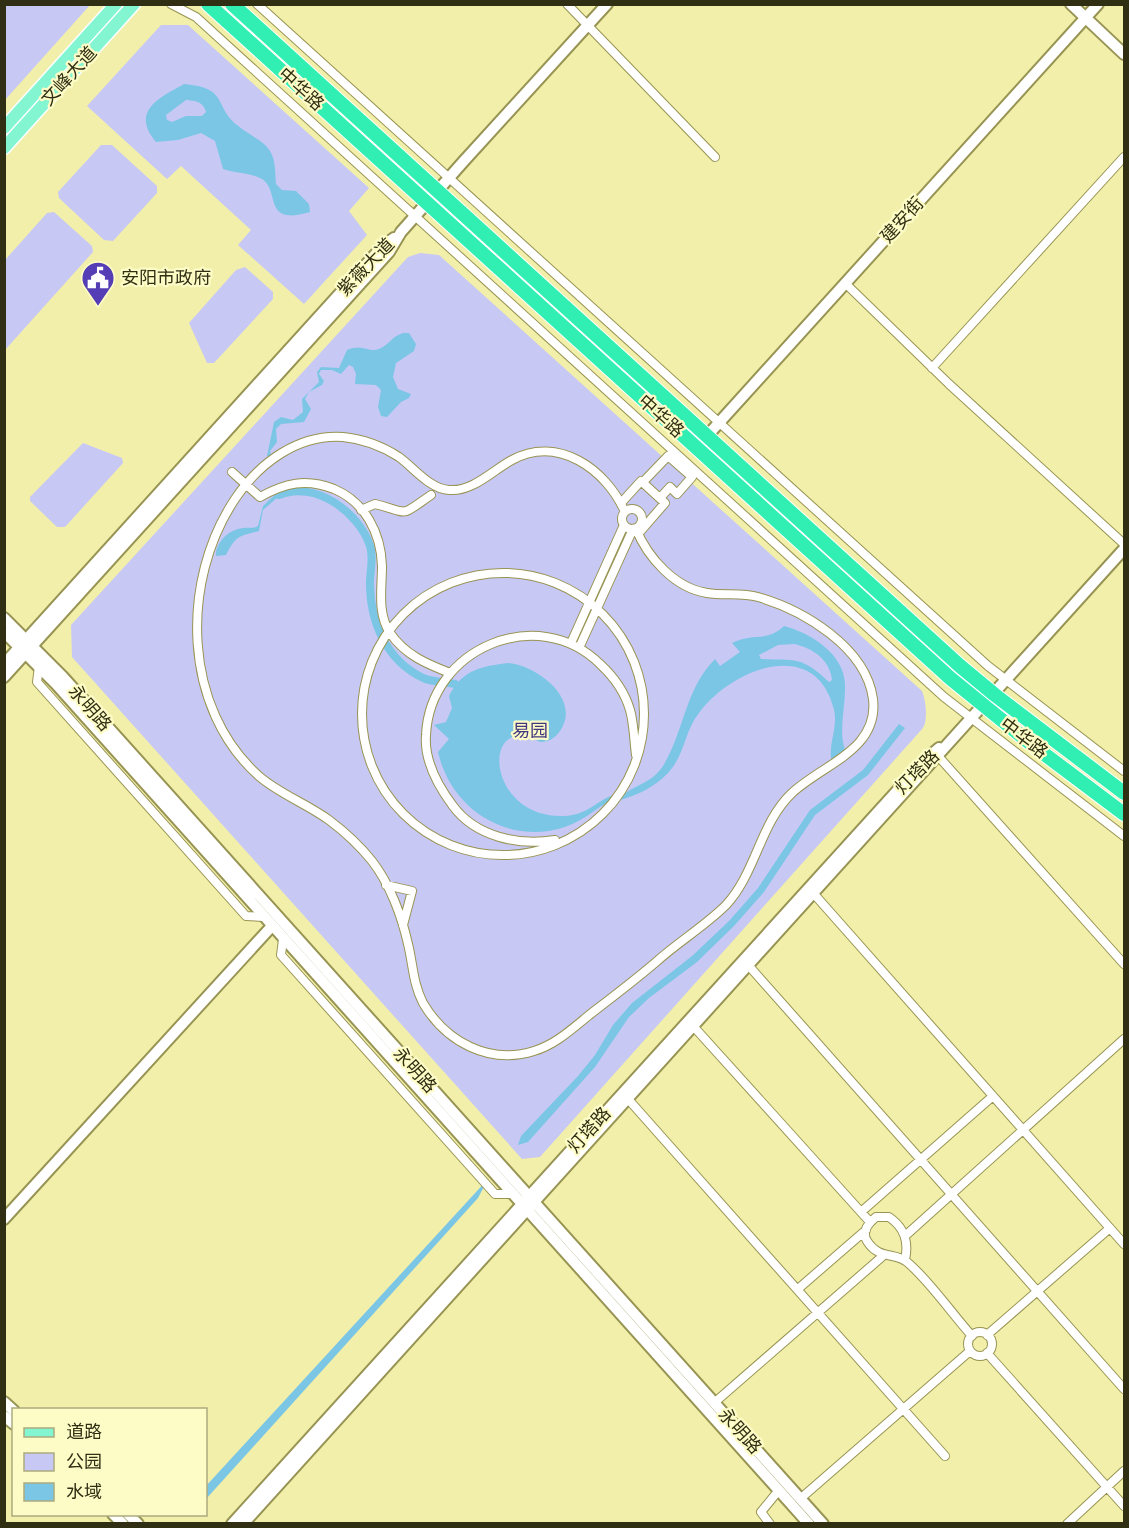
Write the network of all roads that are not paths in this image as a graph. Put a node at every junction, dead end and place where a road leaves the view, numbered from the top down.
1 (116, 4) edge
2 (134, 4) edge
3 (171, 4) edge
4 (208, 4) edge
5 (232, 4) edge
6 (257, 4) edge
7 (567, 4) edge
8 (607, 4) edge
9 (1071, 4) edge
10 (1098, 4) edge
11 (1086, 18) junction
12 (589, 24) junction
13 (1125, 54) edge
14 (4, 128) edge
15 (4, 148) edge
16 (1125, 157) edge
17 (715, 158) dead end
18 (449, 178) junction
19 (438, 191) junction
20 (427, 203) junction
21 (415, 216) junction
22 (845, 283) junction
23 (933, 368) junction
24 (719, 423) junction
25 (707, 436) junction
26 (232, 472) dead end
27 (643, 482) junction
28 (245, 484) junction
29 (431, 495) dead end
30 (660, 498) junction
31 (621, 503) junction
32 (361, 510) junction
33 (625, 512) junction
34 (624, 525) junction
35 (635, 530) junction
36 (1125, 547) edge
37 (589, 603) junction
38 (597, 610) junction
39 (4, 618) edge
40 (4, 632) edge
41 (389, 632) junction
42 (571, 643) junction
43 (27, 646) junction
44 (579, 648) junction
45 (4, 664) edge
46 (4, 676) edge
47 (446, 680) junction
48 (1005, 680) junction
49 (992, 693) junction
50 (981, 705) junction
51 (970, 718) junction
52 (949, 741) junction
53 (637, 756) junction
54 (938, 756) junction
55 (1125, 771) edge
56 (1125, 793) edge
57 (1125, 814) edge
58 (1125, 836) edge
59 (572, 837) junction
60 (386, 885) junction
61 (814, 894) junction
62 (268, 922) junction
63 (403, 927) junction
64 (1125, 964) edge
65 (749, 966) junction
66 (694, 1027) junction
67 (1125, 1039) edge
68 (993, 1096) junction
69 (628, 1099) junction
70 (1023, 1130) junction
71 (921, 1160) junction
72 (951, 1194) junction
73 (528, 1203) junction
74 (4, 1208) edge
75 (861, 1212) junction
76 (4, 1219) edge
77 (868, 1226) junction
78 (1110, 1228) junction
79 (905, 1236) junction
80 (1125, 1244) edge
81 (884, 1255) junction
82 (905, 1260) junction
83 (798, 1289) junction
84 (1038, 1291) junction
85 (819, 1312) junction
86 (987, 1335) junction
87 (972, 1336) junction
88 (970, 1351) junction
89 (987, 1353) junction
90 (1125, 1389) edge
91 (714, 1403) junction
92 (903, 1409) junction
93 (945, 1456) dead end
94 (1125, 1471) edge
95 (1106, 1487) junction
96 (779, 1490) junction
97 (800, 1499) junction
98 (1125, 1506) edge
99 (232, 1524) edge
100 (243, 1524) edge
101 (770, 1524) edge
102 (809, 1524) edge
103 (823, 1524) edge
104 (1067, 1524) edge

1 - 14 main road, 文峰大道
2 - 15 main road, 文峰大道
3 - 21 street
4 - 20 highway, 中华路
5 - 19 highway, 中华路
6 - 18 street
7 - 12 street
8 - 12 street, 紫薇大道
9 - 11 street
10 - 11 street, 建安街
11 - 13 street
11 - 22 street, 建安街
12 - 17 street
12 - 18 street, 紫薇大道
16 - 23 street
18 - 19 street, 紫薇大道
18 - 24 street
19 - 20 street, 紫薇大道
19 - 25 highway, 中华路
20 - 21 street, 紫薇大道
20 - 50 highway, 中华路
21 - 43 street, 紫薇大道
21 - 51 street
22 - 23 street
22 - 24 street, 建安街
23 - 36 street
24 - 25 street, 建安街
24 - 48 street
25 - 49 highway, 中华路
26 - 28 street
27 - 30 street
27 - 30 street
27 - 31 street
28 - 31 street
28 - 32 street
28 - 60 street
29 - 32 street
30 - 35 street
31 - 33 street
32 - 41 street
33 - 34 street
33 - 35 street
34 - 35 street
34 - 37 street
35 - 38 street
35 - 63 street
36 - 48 street, 灯塔路
37 - 38 street
37 - 41 street
37 - 42 street
38 - 44 street
38 - 53 street
39 - 43 street, 永明路
40 - 43 street, 永明路
41 - 47 street
41 - 59 street
42 - 44 street
42 - 47 street
43 - 45 street, 紫薇大道
43 - 46 street, 紫薇大道
43 - 62 street, 永明路
43 - 73 street, 永明路
44 - 53 street
47 - 59 street
48 - 49 street, 灯塔路
48 - 55 street
49 - 50 street, 灯塔路
49 - 56 highway, 中华路
50 - 51 street, 灯塔路
50 - 57 highway, 中华路
51 - 52 street, 灯塔路
51 - 58 street
52 - 54 street, 灯塔路
52 - 73 street, 灯塔路
53 - 59 street
54 - 61 street, 灯塔路
54 - 64 street
60 - 63 street
60 - 63 street
61 - 65 street, 灯塔路
61 - 68 street
62 - 73 street, 永明路
62 - 74 street
62 - 76 street
65 - 66 street, 灯塔路
65 - 71 street
66 - 69 street, 灯塔路
66 - 75 street
67 - 70 street
68 - 70 street
68 - 71 street
69 - 73 street, 灯塔路
69 - 83 street
70 - 72 street
70 - 78 street
71 - 72 street
71 - 75 street
72 - 79 street
72 - 84 street
73 - 91 street, 永明路
73 - 96 street, 永明路
73 - 99 street, 灯塔路
73 - 100 street, 灯塔路
75 - 77 street
77 - 79 street
77 - 81 street
77 - 83 street
78 - 80 street
78 - 84 street
79 - 82 street
81 - 82 street
81 - 85 street
82 - 87 street
83 - 85 street
84 - 86 street
84 - 90 street
85 - 91 street
85 - 92 street
86 - 87 street
86 - 89 street
87 - 88 street
88 - 89 street
88 - 92 street
89 - 95 street
91 - 97 street, 永明路
92 - 93 street
92 - 97 street
94 - 95 street
95 - 98 street
95 - 104 street
96 - 101 street
96 - 102 street, 永明路
97 - 103 street, 永明路

